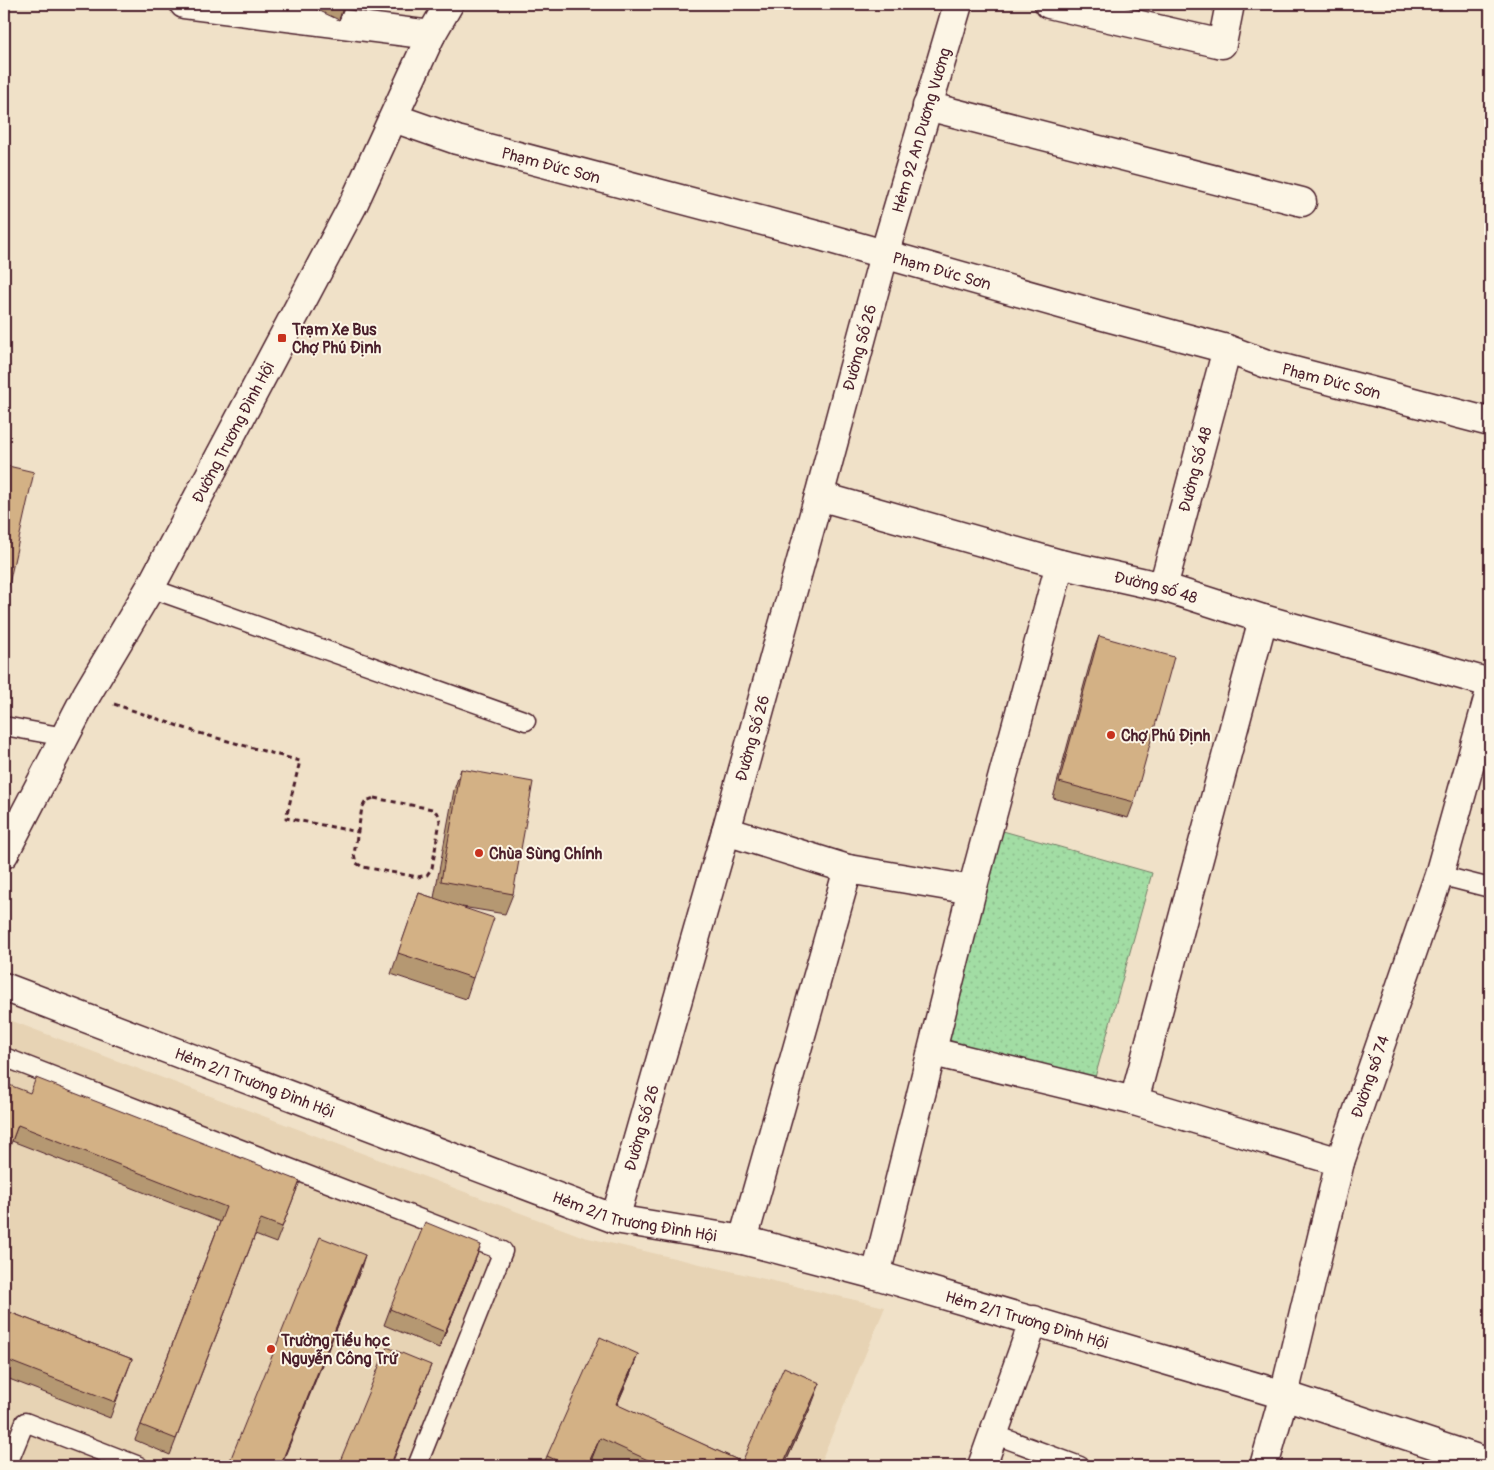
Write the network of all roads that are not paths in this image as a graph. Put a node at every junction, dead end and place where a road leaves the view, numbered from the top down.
1 (184, 4) edge
2 (449, 4) edge
3 (958, 4) edge
4 (1049, 4) edge
5 (1230, 4) edge
6 (431, 35) junction
7 (927, 106) junction
8 (394, 118) junction
9 (1302, 202) dead end
10 (884, 255) junction
11 (1228, 349) junction
12 (1490, 422) edge
13 (819, 496) junction
14 (1060, 564) junction
15 (1164, 587) junction
16 (150, 588) junction
17 (1263, 619) junction
18 (1490, 683) edge
19 (1490, 692) edge
20 (526, 721) dead end
21 (4, 726) edge
22 (64, 737) junction
23 (726, 831) junction
24 (4, 854) edge
25 (848, 869) junction
26 (1439, 875) junction
27 (1490, 888) edge
28 (972, 890) junction
29 (4, 987) edge
30 (932, 1052) junction
31 (4, 1057) edge
32 (1134, 1101) junction
33 (1340, 1162) junction
34 (615, 1219) junction
35 (743, 1240) junction
36 (876, 1275) junction
37 (1034, 1320) junction
38 (1284, 1395) junction
39 (993, 1434) junction
40 (1490, 1463) edge
41 (7, 1466) edge
42 (140, 1466) edge
43 (417, 1466) edge
44 (982, 1466) edge
45 (1080, 1466) edge
46 (1264, 1466) edge

1 - 6 street
2 - 6 street, Đường Trương Đình Hội
3 - 7 street, Hẻm 92 An Dương Vương
4 - 5 street
6 - 8 street, Đường Trương Đình Hội
7 - 9 street
7 - 10 street, Hẻm 92 An Dương Vương
8 - 10 street, Phạm Đức Sơn
8 - 16 street, Đường Trương Đình Hội
10 - 11 street, Phạm Đức Sơn
10 - 13 street, Đường Số 26
11 - 12 street, Phạm Đức Sơn
11 - 15 street, Đường Số 48
13 - 14 street, Đường số 48
13 - 23 street, Đường Số 26
14 - 15 street, Đường số 48
14 - 28 street
15 - 17 street, Đường số 48
16 - 20 lane
16 - 22 street, Đường Trương Đình Hội
17 - 18 street, Đường số 48
17 - 32 street
19 - 26 street, Đường số 74
21 - 22 lane
22 - 24 street, Đường Trương Đình Hội
23 - 25 street
23 - 34 street, Đường Số 26
25 - 28 street
25 - 35 street
26 - 27 lane
26 - 33 street, Đường số 74
28 - 30 street
29 - 34 street, Hẻm 2/1 Trương Đình Hội
30 - 32 street
30 - 36 street
31 - 43 lane
32 - 33 street
33 - 38 street, Đường số 74
34 - 35 street, Hẻm 2/1 Trương Đình Hội
35 - 36 street, Hẻm 2/1 Trương Đình Hội
36 - 37 street, Hẻm 2/1 Trương Đình Hội
37 - 38 street, Hẻm 2/1 Trương Đình Hội
37 - 39 street
38 - 40 street, Hẻm 2/1 Trương Đình Hội
38 - 46 street, Đường số 74
39 - 44 street
39 - 45 lane
41 - 42 lane

